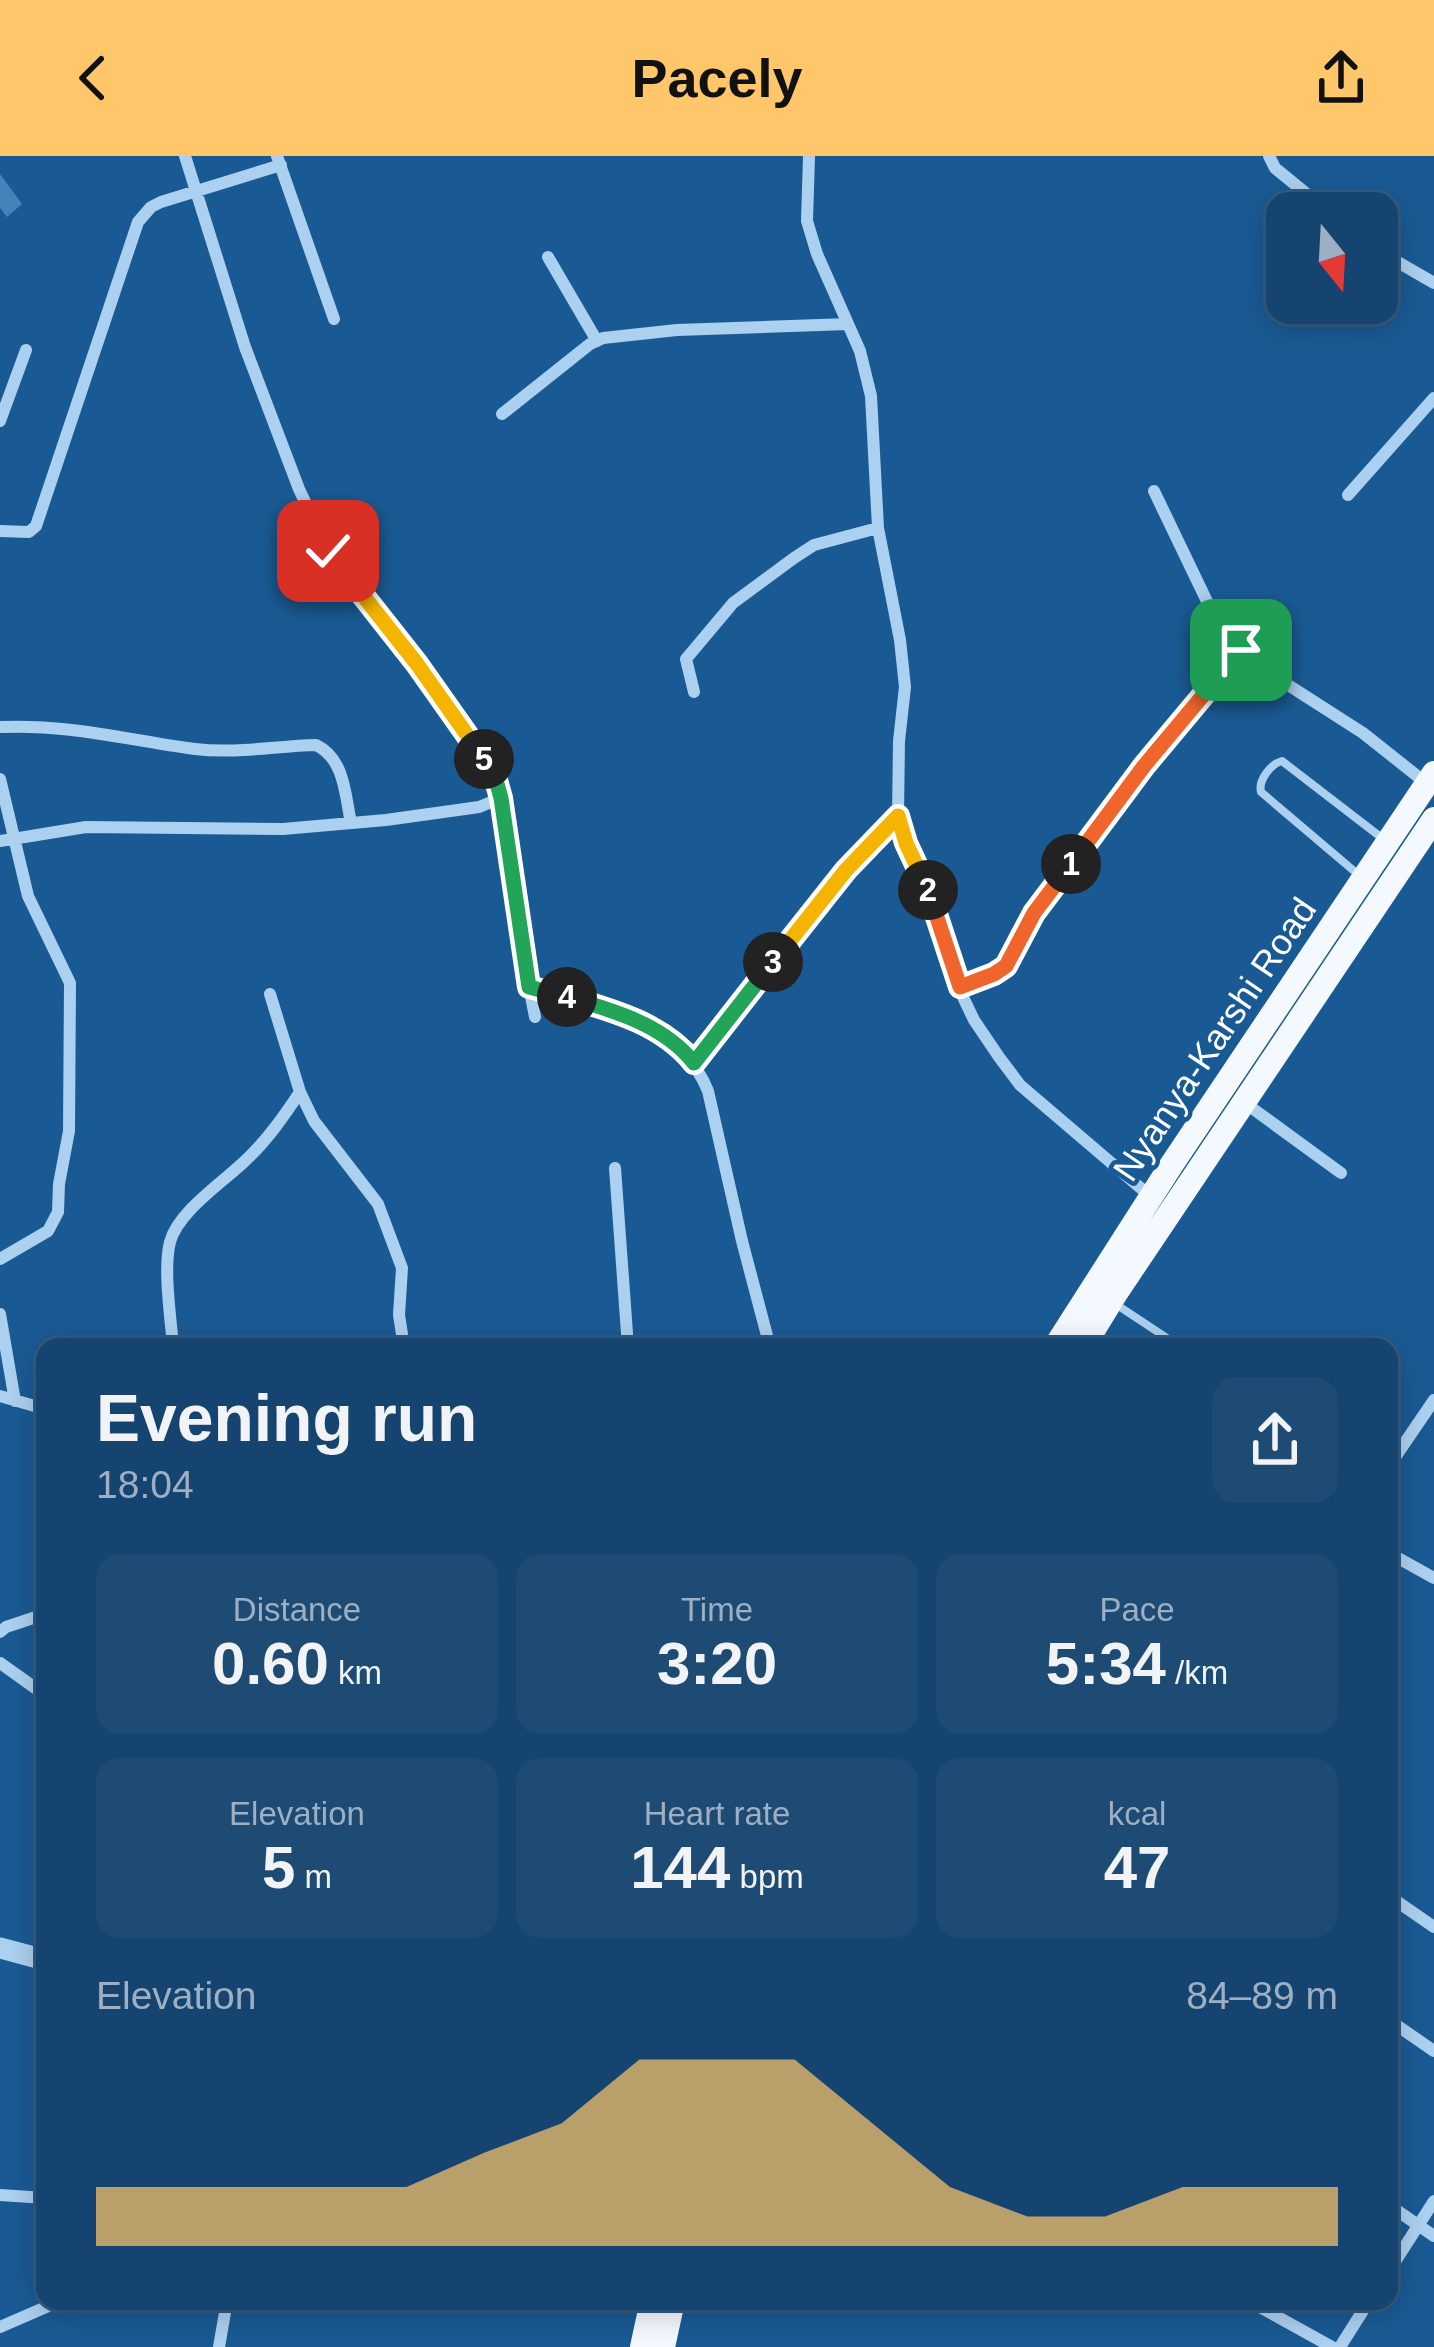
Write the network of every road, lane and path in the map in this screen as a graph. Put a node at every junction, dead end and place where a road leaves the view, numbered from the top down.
1 (185, 156) edge
2 (809, 156) edge
3 (1269, 156) edge
4 (279, 161) edge
5 (195, 192) junction
6 (1304, 192) edge
7 (548, 257) dead end
8 (1398, 261) edge
9 (1433, 279) edge
10 (334, 319) dead end
11 (848, 324) junction
12 (597, 341) junction
13 (26, 350) dead end
14 (1434, 398) edge
15 (502, 415) dead end
16 (0, 421) edge
17 (1154, 491) dead end
18 (1348, 495) dead end
19 (878, 527) junction
20 (0, 531) edge
21 (1241, 650) junction
22 (694, 692) dead end
23 (0, 727) edge
24 (0, 778) edge
25 (1430, 778) edge
26 (501, 798) junction
27 (898, 816) junction
28 (1434, 819) edge
29 (351, 823) junction
30 (6, 839) edge
31 (1388, 843) junction
32 (1364, 879) junction
33 (529, 987) junction
34 (960, 987) junction
35 (270, 994) dead end
36 (535, 1017) dead end
37 (694, 1063) junction
38 (300, 1092) junction
39 (1244, 1102) junction
40 (615, 1168) dead end
41 (1341, 1173) dead end
42 (1151, 1197) junction
43 (0, 1259) edge
44 (1101, 1304) junction
45 (0, 1314) edge
46 (172, 1338) edge
47 (403, 1338) edge
48 (627, 1338) edge
49 (768, 1338) edge
50 (1065, 1338) edge
51 (1087, 1338) edge
52 (1164, 1338) edge
53 (7, 1399) edge
54 (1434, 1400) edge
55 (1398, 1453) edge
56 (1398, 1558) edge
57 (1434, 1578) edge
58 (36, 1616) edge
59 (0, 1632) edge
60 (0, 1663) edge
61 (36, 1689) edge
62 (1398, 1902) edge
63 (1434, 1927) edge
64 (0, 1948) edge
65 (36, 1957) edge
66 (1398, 2026) edge
67 (1434, 2051) edge
68 (0, 2195) edge
69 (36, 2197) edge
70 (1434, 2201) edge
71 (1398, 2211) edge
72 (1418, 2225) junction
73 (1434, 2236) edge
74 (1398, 2257) edge
75 (38, 2310) edge
76 (225, 2310) edge
77 (650, 2310) edge
78 (671, 2310) edge
79 (1266, 2310) edge
80 (1363, 2310) edge
81 (0, 2326) edge
82 (219, 2347) edge
83 (642, 2347) edge
84 (663, 2347) edge
85 (1336, 2347) edge

1 - 5 street
2 - 11 street
3 - 6 street
4 - 5 street
4 - 10 street
5 - 20 street
5 - 26 street
7 - 12 street
8 - 9 street
11 - 12 street
11 - 19 street
12 - 15 street
13 - 16 street
14 - 18 street
17 - 21 street
19 - 22 street
19 - 27 street
21 - 25 street
21 - 34 street
23 - 29 street
24 - 30 street
25 - 31 main road, Nyanya-Karshi Road
26 - 29 street
26 - 33 street
27 - 34 street
27 - 37 street
28 - 39 main road, Nyanya-Karshi Road
29 - 30 street
30 - 43 street
31 - 32 main road, Nyanya-Karshi Road
31 - 32 lane
32 - 42 main road, Nyanya-Karshi Road
33 - 36 street
33 - 37 street
34 - 42 street
35 - 38 street
37 - 49 street
38 - 46 street
38 - 47 street
39 - 41 street
39 - 44 main road, Nyanya-Karshi Road
40 - 48 street
42 - 44 main road, Nyanya-Karshi Road
44 - 50 main road, Nyanya-Karshi Road
44 - 51 main road, Nyanya-Karshi Road
44 - 52 lane
45 - 53 street
54 - 55 street
56 - 57 street
58 - 59 street
60 - 61 street
62 - 63 street
64 - 65 street
66 - 67 street
68 - 69 street
70 - 72 street
71 - 72 street
72 - 73 street
72 - 74 street
75 - 81 street
76 - 82 street
77 - 83 main road
78 - 84 main road
79 - 85 street
80 - 85 street

